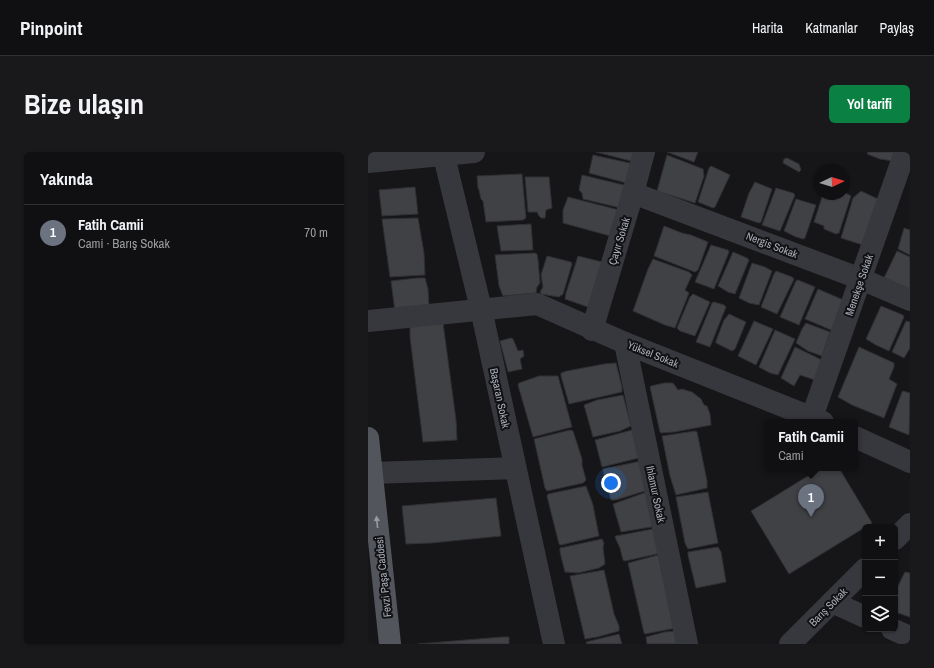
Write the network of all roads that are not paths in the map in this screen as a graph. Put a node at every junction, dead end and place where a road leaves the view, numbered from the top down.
1 (474, 152) edge
2 (644, 152) edge
3 (905, 152) edge
4 (443, 153) edge
5 (368, 162) edge
6 (633, 193) junction
7 (861, 279) junction
8 (910, 300) edge
9 (481, 309) junction
10 (368, 321) edge
11 (592, 330) junction
12 (625, 343) junction
13 (815, 419) edge
14 (817, 419) edge
15 (368, 438) edge
16 (858, 438) edge
17 (910, 462) edge
18 (515, 468) junction
19 (372, 473) junction
20 (910, 524) edge
21 (898, 536) edge
22 (862, 572) edge
23 (832, 602) junction
24 (862, 616) edge
25 (898, 632) edge
26 (910, 637) edge
27 (390, 644) edge
28 (554, 644) edge
29 (687, 644) edge
30 (790, 644) edge

1 - 4 street
2 - 6 street, Çayır Sokak
3 - 7 street, Menekşe Sokak
4 - 5 street
4 - 9 street, Başaran Sokak
6 - 7 street, Nergis Sokak
6 - 11 street, Çayır Sokak
7 - 8 street, Nergis Sokak
7 - 14 street, Menekşe Sokak
9 - 10 street, Yüksel Sokak
9 - 11 street, Yüksel Sokak
9 - 18 street, Başaran Sokak
11 - 12 street, Yüksel Sokak
12 - 13 street, Yüksel Sokak
12 - 29 street, Ihlamur Sokak
15 - 19 main road, Fevzi Paşa Caddesi
16 - 17 street
18 - 19 street
18 - 28 street, Başaran Sokak
27 -> 19 main road, Fevzi Paşa Caddesi
20 - 21 street
22 - 23 street, Barış Sokak
23 - 24 street
23 - 30 street, Barış Sokak
25 - 26 street

